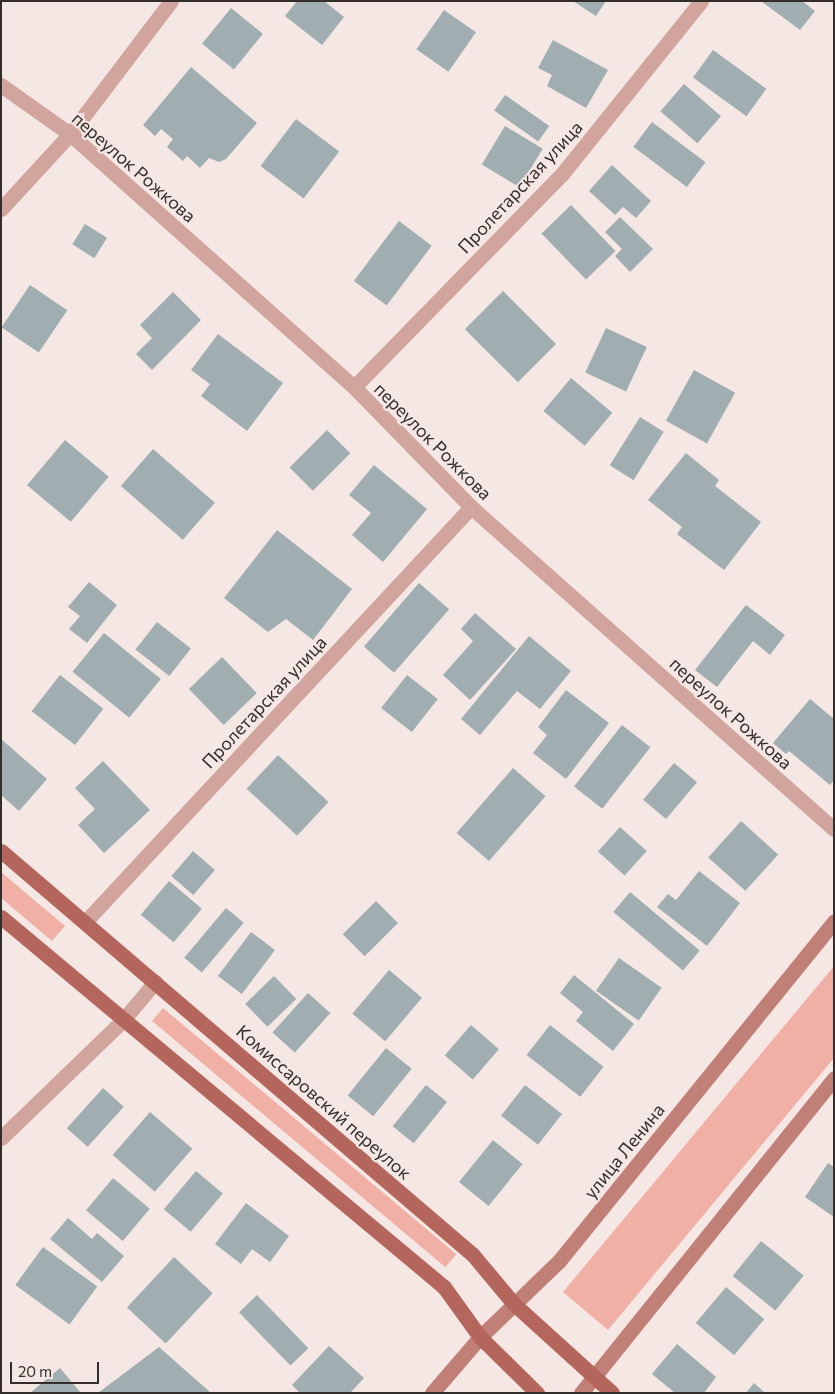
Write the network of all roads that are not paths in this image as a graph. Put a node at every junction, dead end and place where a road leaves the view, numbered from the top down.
1 (171, 1) edge
2 (701, 1) edge
3 (1, 85) edge
4 (70, 134) junction
5 (1, 209) edge
6 (354, 387) junction
7 (471, 507) junction
8 (834, 829) edge
9 (1, 851) edge
10 (1, 918) edge
11 (84, 922) junction
12 (834, 922) edge
13 (155, 982) junction
14 (124, 1020) junction
15 (834, 1078) edge
16 (1, 1138) edge
17 (514, 1304) junction
18 (480, 1337) junction
19 (594, 1377) junction
20 (432, 1393) edge
21 (537, 1393) edge
22 (581, 1393) edge
23 (612, 1393) edge

1 - 4 street
2 - 6 street, Пролетарская улица
3 - 4 street, переулок Рожкова
4 - 5 street
4 - 6 street, переулок Рожкова
6 - 7 street, переулок Рожкова
7 - 8 street, переулок Рожкова
7 - 11 street, Пролетарская улица
9 - 11 main road, Комиссаровский переулок
10 - 14 main road
11 - 13 main road, Комиссаровский переулок
12 - 17 main road, улица Ленина
13 - 14 street
13 - 17 main road, Комиссаровский переулок
14 - 16 street
14 - 18 main road
15 - 19 main road
17 - 18 main road, улица Ленина
17 - 19 main road, Комиссаровский переулок
18 - 20 main road, улица Ленина
18 - 21 main road
19 - 22 main road
19 - 23 main road, Комиссаровский переулок

